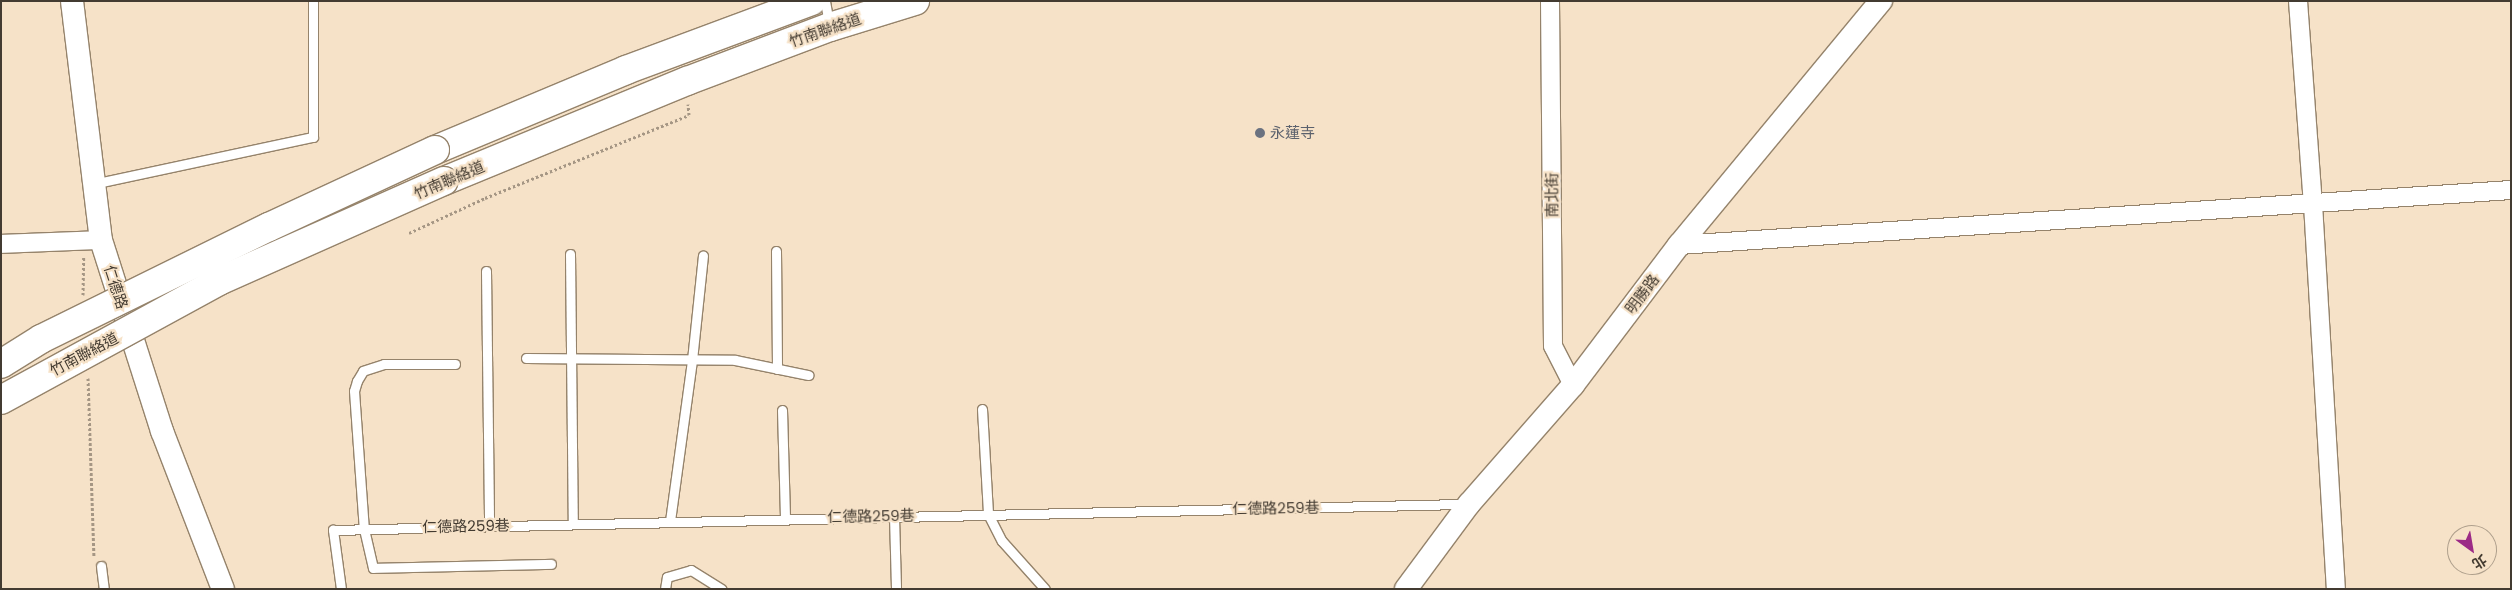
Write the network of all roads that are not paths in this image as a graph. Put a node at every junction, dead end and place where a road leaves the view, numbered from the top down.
1 (72, 1) edge
2 (313, 1) edge
3 (812, 1) edge
4 (915, 1) edge
5 (1550, 1) edge
6 (1881, 1) edge
7 (2298, 1) edge
8 (828, 14) edge
9 (93, 184) junction
10 (2511, 190) edge
11 (2313, 204) junction
12 (101, 240) junction
13 (1, 244) edge
14 (1679, 245) junction
15 (776, 251) dead end
16 (570, 254) dead end
17 (703, 256) dead end
18 (486, 271) dead end
19 (526, 358) dead end
20 (573, 359) junction
21 (692, 360) junction
22 (1, 364) edge
23 (455, 364) dead end
24 (777, 369) junction
25 (808, 375) dead end
26 (1572, 385) junction
27 (1, 400) edge
28 (982, 409) dead end
29 (782, 410) dead end
30 (1469, 504) junction
31 (988, 514) junction
32 (894, 516) junction
33 (785, 518) junction
34 (670, 521) junction
35 (573, 523) junction
36 (489, 526) junction
37 (364, 529) junction
38 (551, 564) dead end
39 (97, 566) road end
40 (104, 589) edge
41 (223, 589) edge
42 (341, 589) edge
43 (665, 589) edge
44 (722, 589) edge
45 (896, 589) edge
46 (1045, 589) edge
47 (1406, 589) edge
48 (2336, 589) edge

1 - 9 street, 仁德路
2 - 9 lane
3 - 22 main road, 竹南聯絡道, bridge
4 - 8 main road, 竹南聯絡道
5 - 26 street, 南北街
6 - 14 street, 明勝路
7 - 11 street
8 - 27 main road, 竹南聯絡道, bridge
9 - 12 street, 仁德路
10 - 11 street
11 - 14 street
11 - 48 street
12 - 13 street
12 - 41 street, 仁德路
14 - 26 street, 明勝路
15 - 24 lane
16 - 20 lane
17 - 21 lane
18 - 36 lane
19 - 20 lane
20 - 21 lane
20 - 35 lane
21 - 24 lane
21 - 34 lane
23 - 37 lane
24 - 25 lane
26 - 30 street, 明勝路
28 - 31 lane
29 - 33 lane
30 - 31 lane, 仁德路259巷
30 - 47 street, 明勝路
31 - 32 lane, 仁德路259巷
31 - 46 lane
32 - 33 lane, 仁德路259巷
32 - 45 lane
33 - 34 lane, 仁德路259巷
34 - 35 lane, 仁德路259巷
35 - 36 lane, 仁德路259巷
36 - 37 lane, 仁德路259巷
37 - 38 lane
37 - 42 lane, 仁德路259巷
39 - 40 lane
43 - 44 lane

